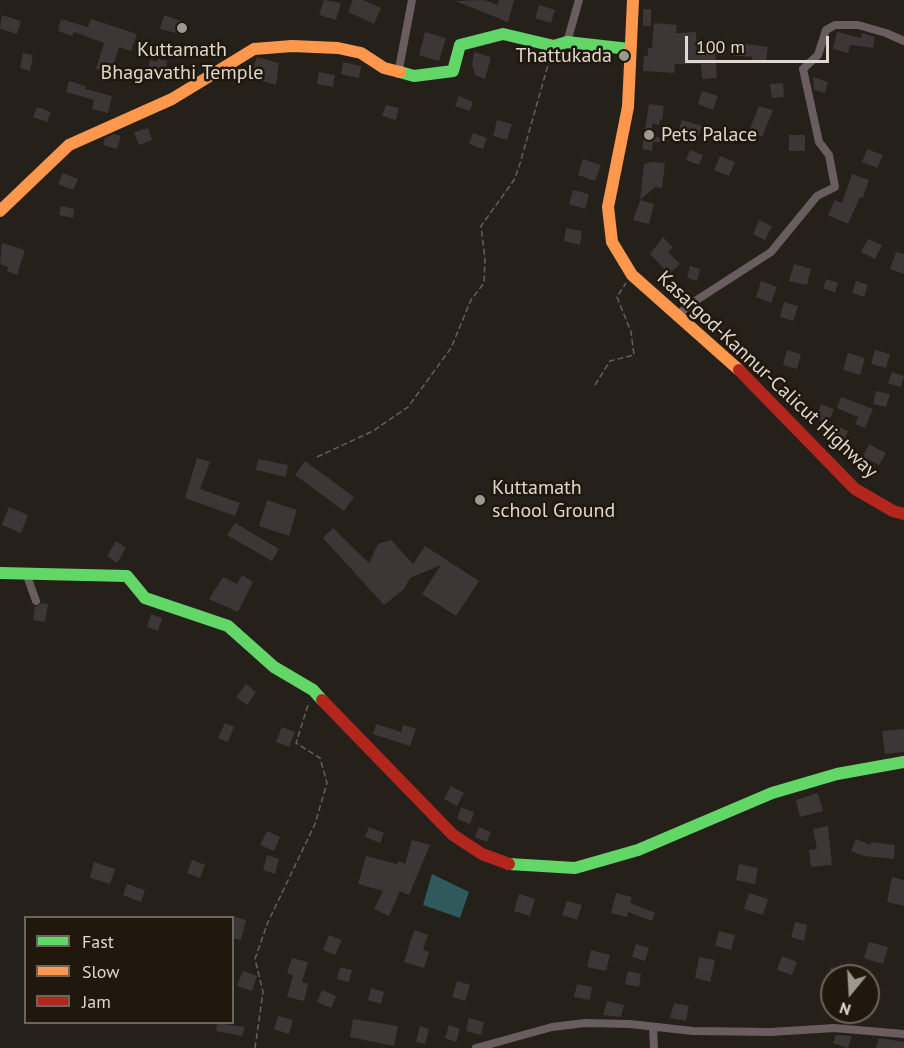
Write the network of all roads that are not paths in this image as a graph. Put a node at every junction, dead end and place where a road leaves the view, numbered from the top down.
1 (412, 0) edge
2 (579, 0) edge
3 (633, 0) edge
4 (904, 41) edge
5 (567, 42) junction
6 (629, 49) junction
7 (398, 74) junction
8 (0, 211) edge
9 (676, 317) junction
10 (904, 514) edge
11 (0, 573) edge
12 (26, 573) junction
13 (36, 601) dead end
14 (904, 762) edge
15 (653, 1028) junction
16 (904, 1034) edge
17 (476, 1048) edge
18 (654, 1048) edge

1 - 7 street
2 - 5 street
3 - 6 main road, Kasargod-Kannur-Calicut Highway
4 - 9 street
5 - 6 main road
5 - 7 main road
6 - 9 main road, Kasargod-Kannur-Calicut Highway
7 - 8 main road
9 - 10 main road, Kasargod-Kannur-Calicut Highway
11 - 12 main road
12 - 13 street
12 - 14 main road
15 - 16 street
15 - 17 street
15 - 18 street

